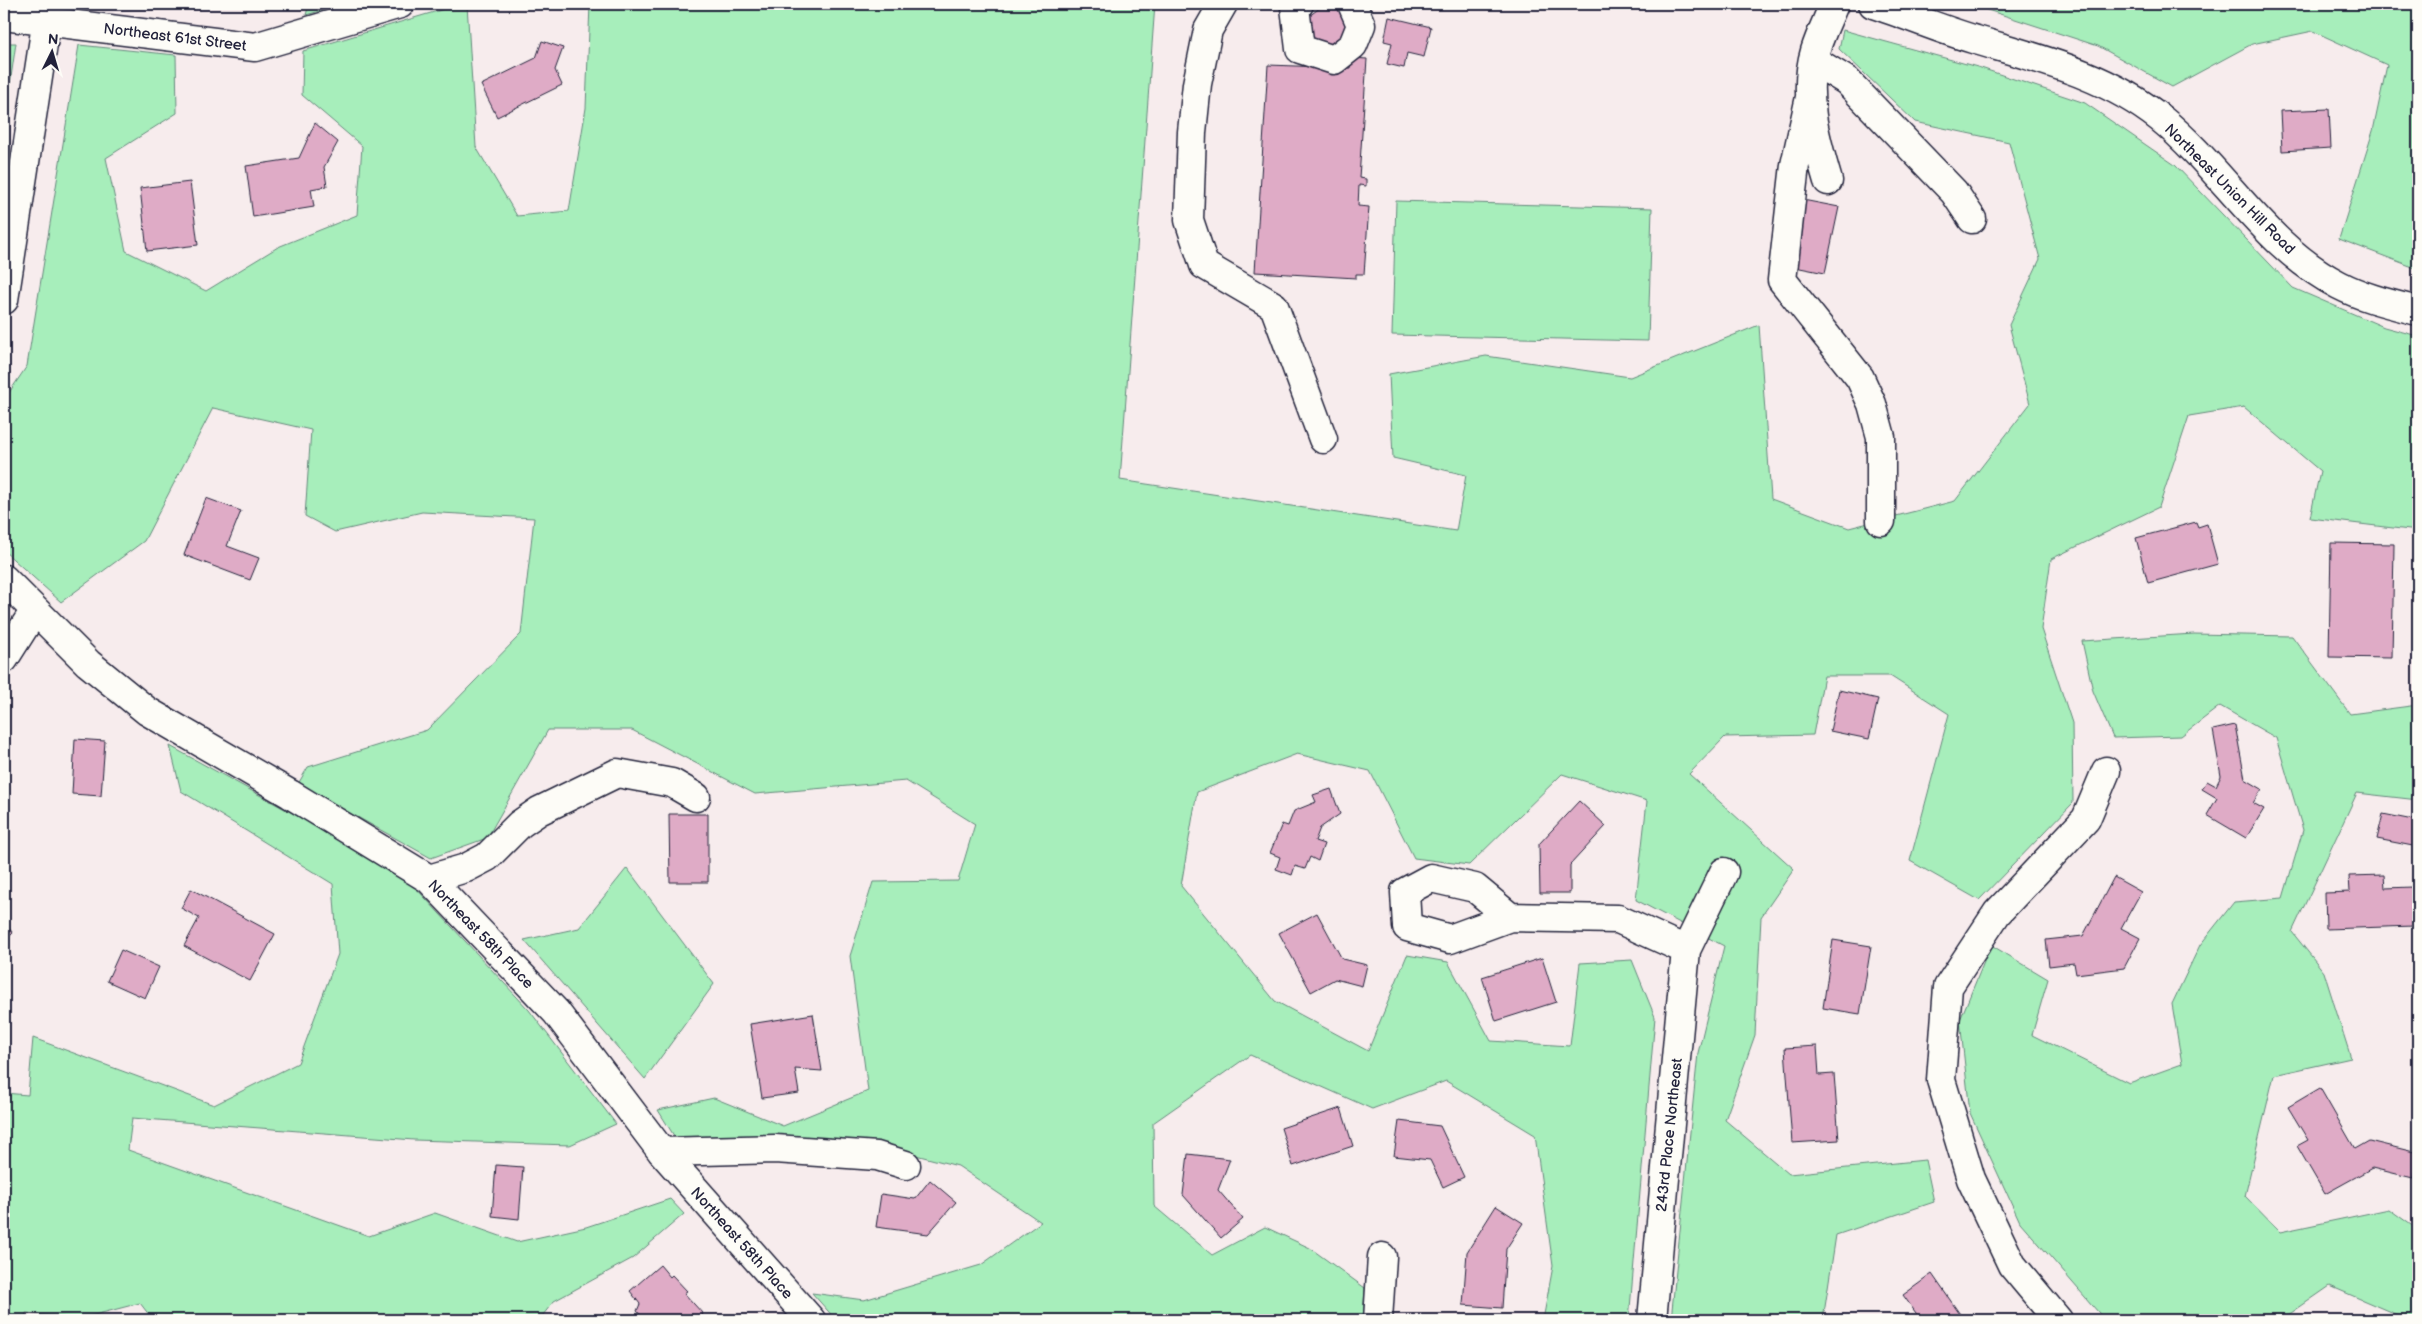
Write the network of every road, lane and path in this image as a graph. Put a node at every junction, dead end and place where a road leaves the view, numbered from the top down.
1 (400, 4) edge
2 (1223, 4) edge
3 (1299, 4) edge
4 (1352, 4) edge
5 (1834, 4) edge
6 (1873, 4) edge
7 (48, 13) edge
8 (4, 16) edge
9 (1813, 60) junction
10 (1810, 97) junction
11 (1828, 181) dead end
12 (1972, 219) dead end
13 (4, 300) edge
14 (2418, 311) edge
15 (1323, 439) dead end
16 (1881, 521) dead end
17 (4, 579) edge
18 (35, 610) junction
19 (4, 659) edge
20 (2106, 772) dead end
21 (696, 797) dead end
22 (1724, 872) dead end
23 (429, 879) junction
24 (1510, 917) dead end
25 (1686, 950) junction
26 (662, 1152) junction
27 (906, 1165) dead end
28 (1382, 1257) dead end
29 (811, 1320) edge
30 (1378, 1320) edge
31 (1652, 1320) edge
32 (2058, 1320) edge

1 - 7 street, Northeast 61st Street
2 - 15 street
3 - 4 street
5 - 9 street
6 - 14 street, Northeast Union Hill Road
7 - 8 street, Northeast 61st Street
7 - 13 street
9 - 10 street
9 - 12 street
10 - 11 street
10 - 16 street
17 - 18 street, Northeast 58th Place
18 - 19 street
18 - 23 street, Northeast 58th Place
20 - 32 street
21 - 23 street
22 - 25 street
23 - 26 street, Northeast 58th Place
24 - 25 street
25 - 31 street, 243rd Place Northeast
26 - 27 street
26 - 29 street, Northeast 58th Place
28 - 30 street

